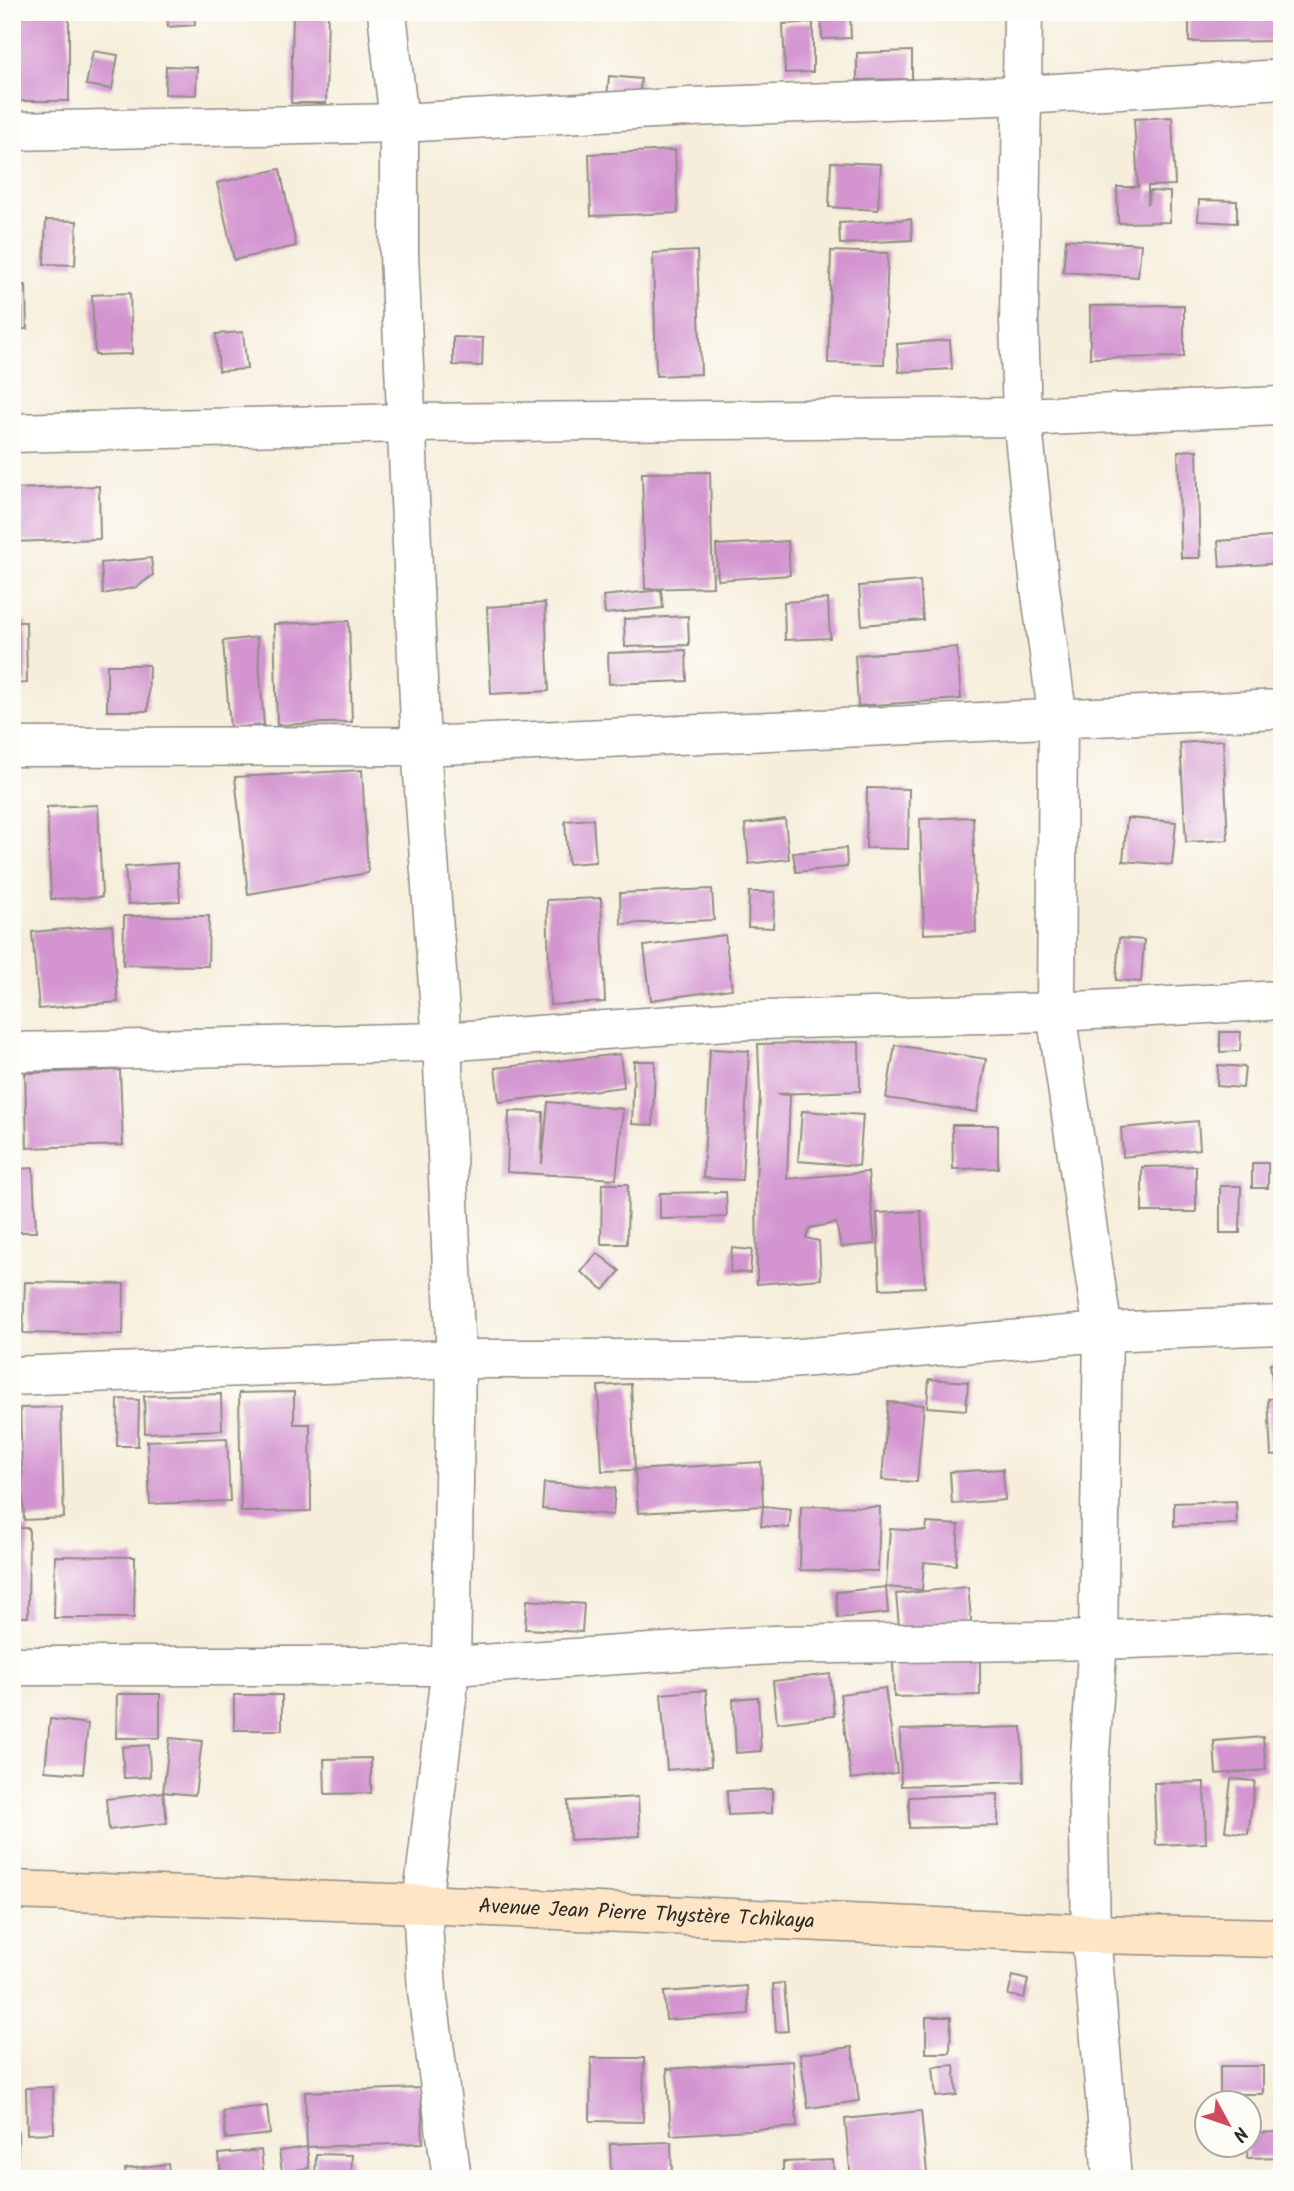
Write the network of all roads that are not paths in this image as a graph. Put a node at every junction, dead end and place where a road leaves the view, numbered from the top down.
1 (387, 12) edge
2 (1023, 12) edge
3 (1282, 79) edge
4 (1023, 95) junction
5 (399, 123) junction
6 (12, 131) edge
7 (1282, 406) edge
8 (1022, 417) junction
9 (407, 423) junction
10 (12, 433) edge
11 (1282, 709) edge
12 (1058, 720) junction
13 (421, 746) junction
14 (12, 747) edge
15 (1282, 1000) edge
16 (1056, 1012) junction
17 (442, 1042) junction
18 (12, 1052) edge
19 (1282, 1325) edge
20 (1103, 1332) junction
21 (456, 1359) junction
22 (12, 1376) edge
23 (1282, 1634) edge
24 (1098, 1640) junction
25 (12, 1666) edge
26 (451, 1666) junction
27 (12, 1890) edge
28 (422, 1904) junction
29 (1091, 1934) junction
30 (1282, 1938) edge
31 (452, 2179) edge
32 (1112, 2179) edge

1 - 5 street
2 - 4 street
3 - 4 street
4 - 5 street
4 - 8 street
5 - 6 street
5 - 9 street
7 - 8 street
8 - 9 street
8 - 12 street
9 - 10 street
9 - 13 street
11 - 12 street
12 - 13 street
12 - 16 street
13 - 14 street
13 - 17 street
15 - 16 street
16 - 17 street
16 - 20 street
17 - 18 street
17 - 21 street
19 - 20 street
20 - 21 street
20 - 24 street
21 - 22 street
21 - 26 street
23 - 24 street
24 - 26 street
24 - 29 street
25 - 26 street
26 - 28 street
27 - 28 street, Avenue Jean Pierre Thystère Tchikaya
28 - 29 street, Avenue Jean Pierre Thystère Tchikaya
28 - 31 street
29 - 30 street, Avenue Jean Pierre Thystère Tchikaya
29 - 32 street

